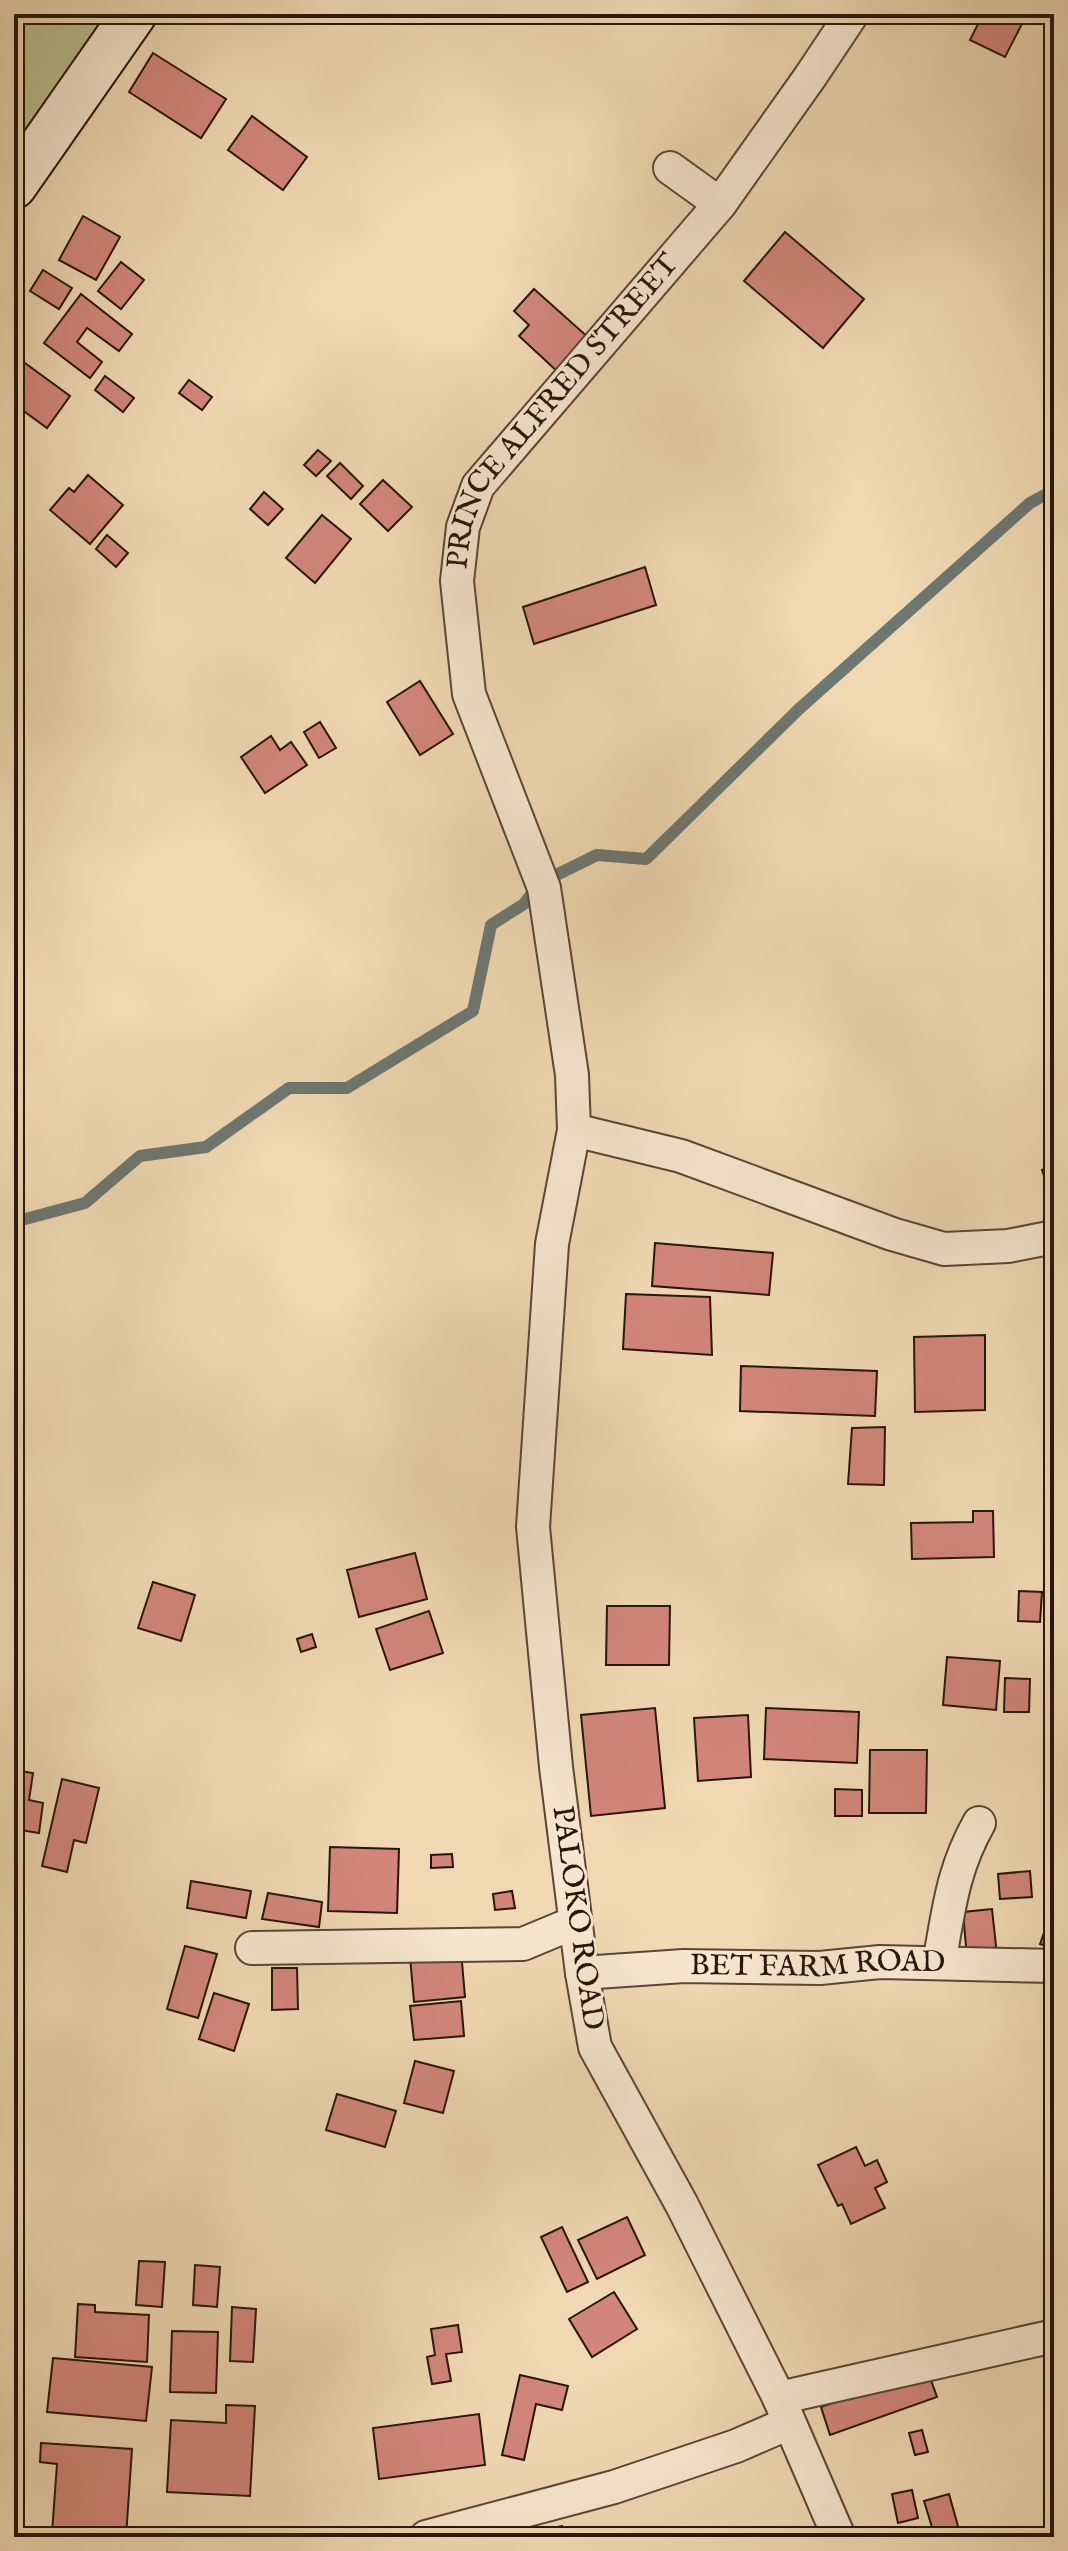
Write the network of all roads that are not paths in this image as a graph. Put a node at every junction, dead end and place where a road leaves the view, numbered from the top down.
1 (134, 14) edge
2 (852, 14) edge
3 (670, 168) dead end
4 (14, 186) edge
5 (720, 204) junction
6 (574, 1130) junction
7 (1054, 1237) edge
8 (979, 1823) dead end
9 (576, 1922) junction
10 (252, 1948) dead end
11 (939, 1963) junction
12 (1054, 1966) edge
13 (582, 1973) junction
14 (1054, 2336) edge
15 (784, 2410) junction
16 (426, 2537) edge
17 (839, 2537) edge

1 - 4 street
2 - 5 street, PRINCE ALFRED STREET
3 - 5 street
5 - 6 street, PRINCE ALFRED STREET
6 - 7 street
6 - 9 street, PALOKO ROAD
8 - 11 street
9 - 10 street
9 - 13 street, PALOKO ROAD
11 - 12 street, BET FARM ROAD
11 - 13 street, BET FARM ROAD
13 - 15 street, PALOKO ROAD
14 - 15 street
15 - 16 street
15 - 17 street, PALOKO ROAD

